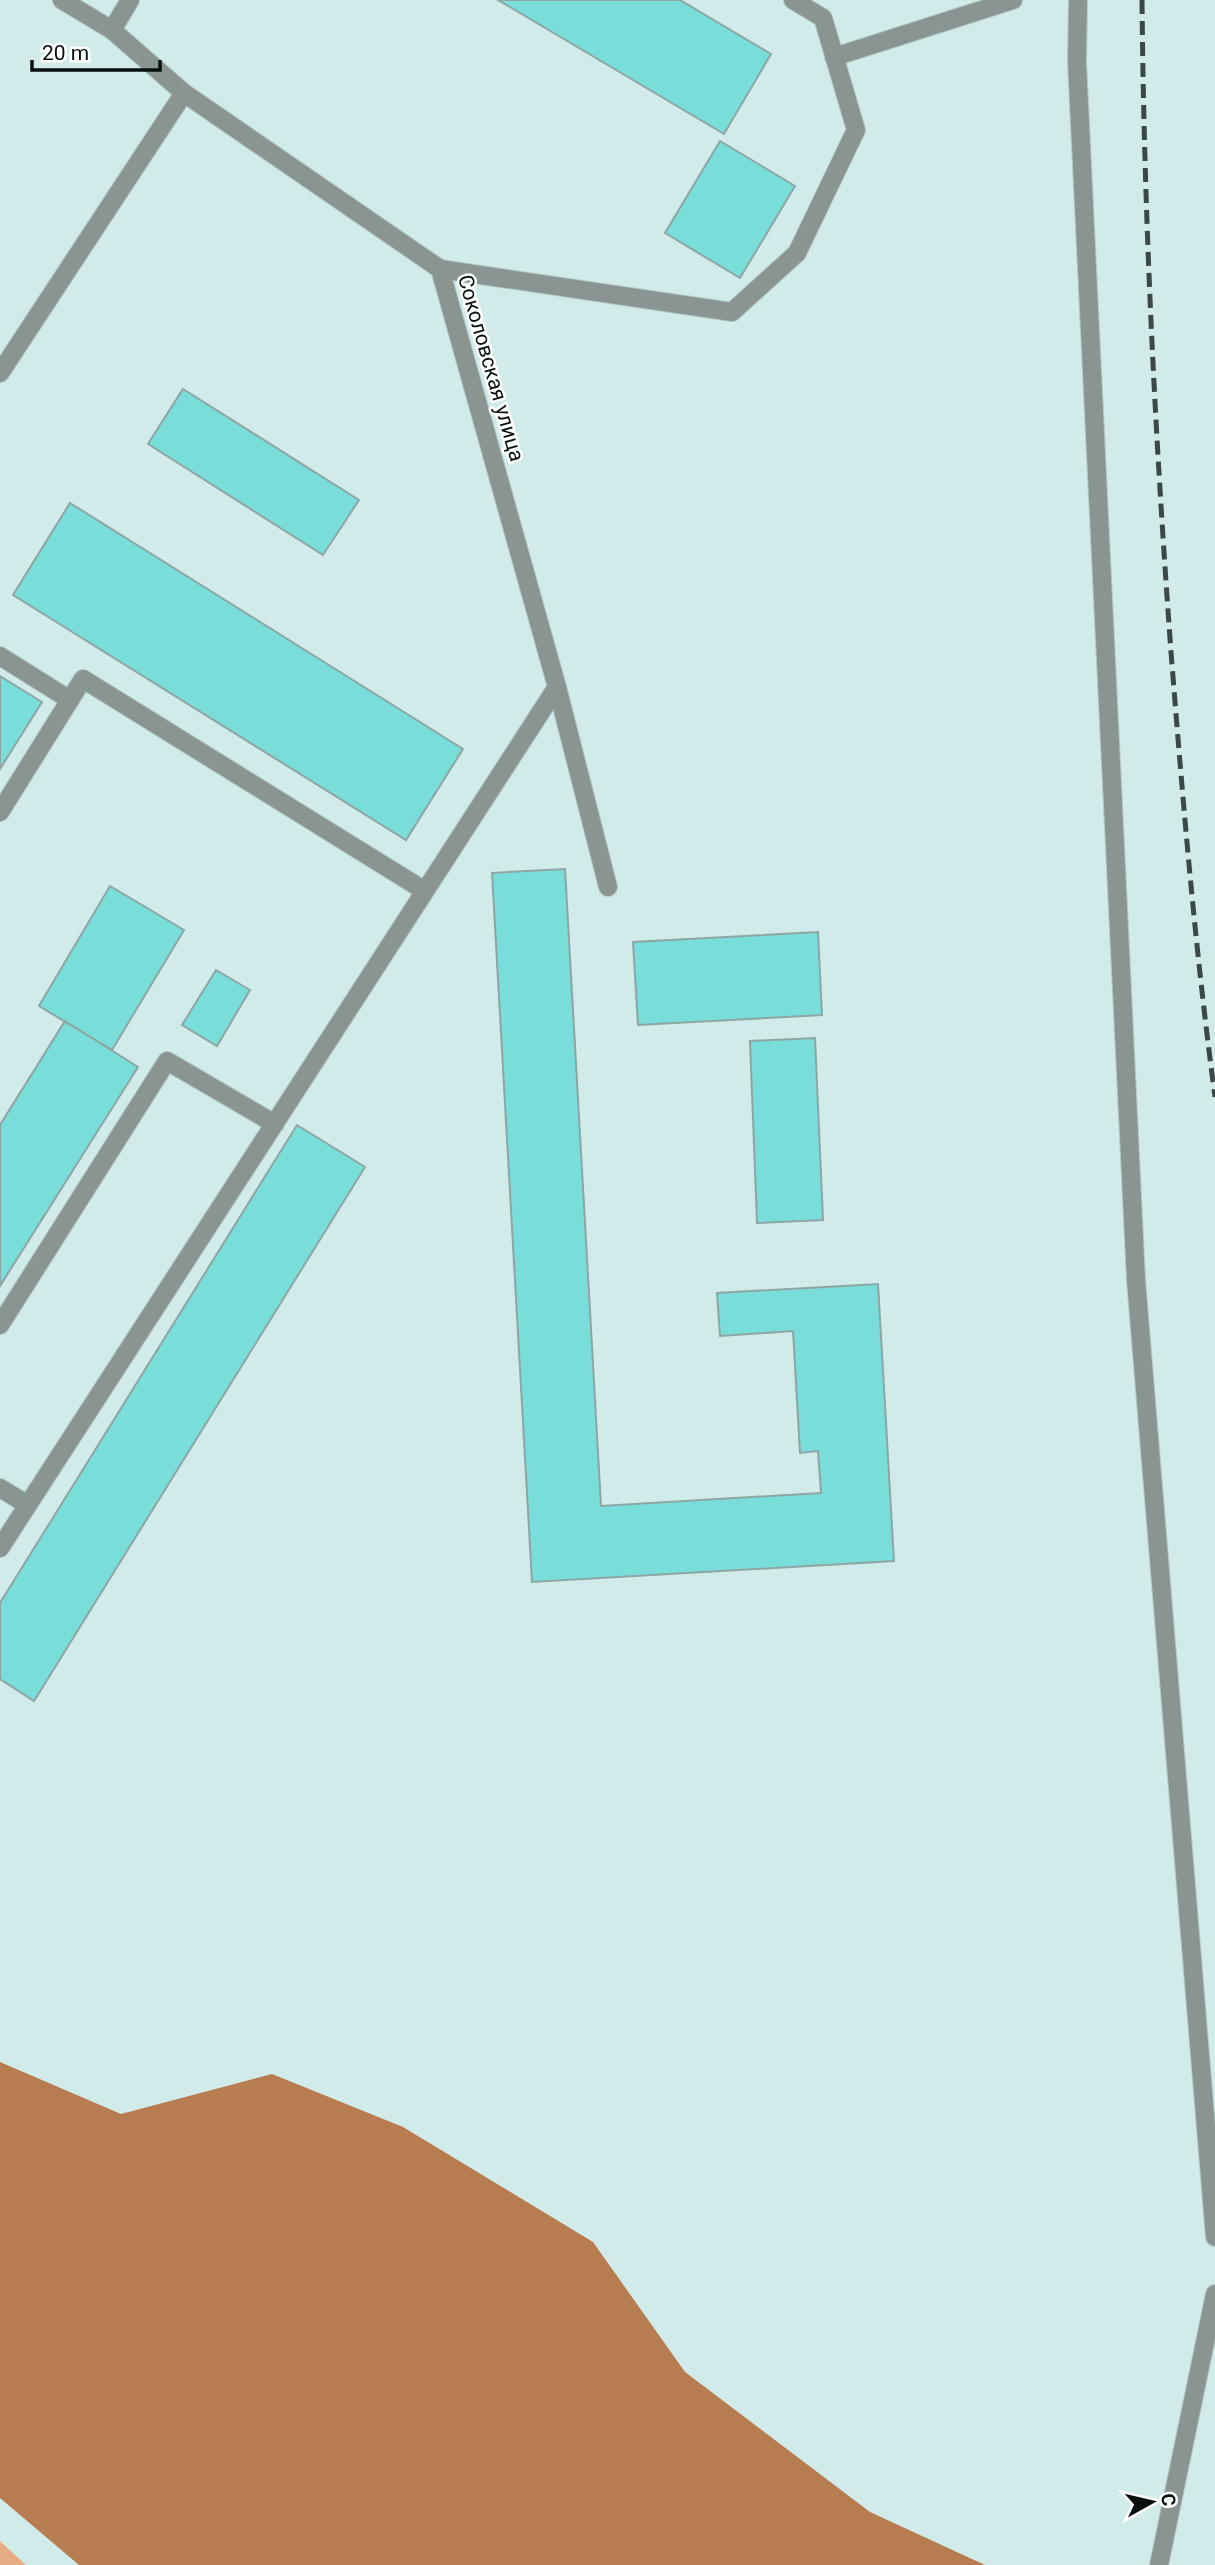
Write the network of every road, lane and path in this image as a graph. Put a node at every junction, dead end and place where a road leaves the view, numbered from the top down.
1 (62, 0) edge
2 (130, 0) edge
3 (793, 0) edge
4 (1013, 0) edge
5 (1078, 0) edge
6 (111, 30) junction
7 (834, 57) junction
8 (184, 93) junction
9 (440, 269) junction
10 (0, 373) edge
11 (0, 656) edge
12 (557, 687) junction
13 (70, 699) junction
14 (0, 812) edge
15 (608, 887) dead end
16 (425, 891) junction
17 (275, 1124) junction
18 (0, 1325) edge
19 (0, 1488) edge
20 (28, 1505) junction
21 (0, 1548) edge
22 (1215, 2237) edge
23 (1215, 2294) edge
24 (1159, 2565) edge

1 - 6 street, Соколовская улица
2 - 6 street
3 - 7 street
4 - 7 street
5 - 22 street
6 - 8 street, Соколовская улица
7 - 9 street
8 - 9 street, Соколовская улица
8 - 10 street
9 - 12 street, Соколовская улица
11 - 13 street
12 - 15 street, Соколовская улица
12 - 16 street
13 - 14 street
13 - 16 street
16 - 17 street
17 - 18 street
17 - 20 street
19 - 20 street
20 - 21 street
23 - 24 street

